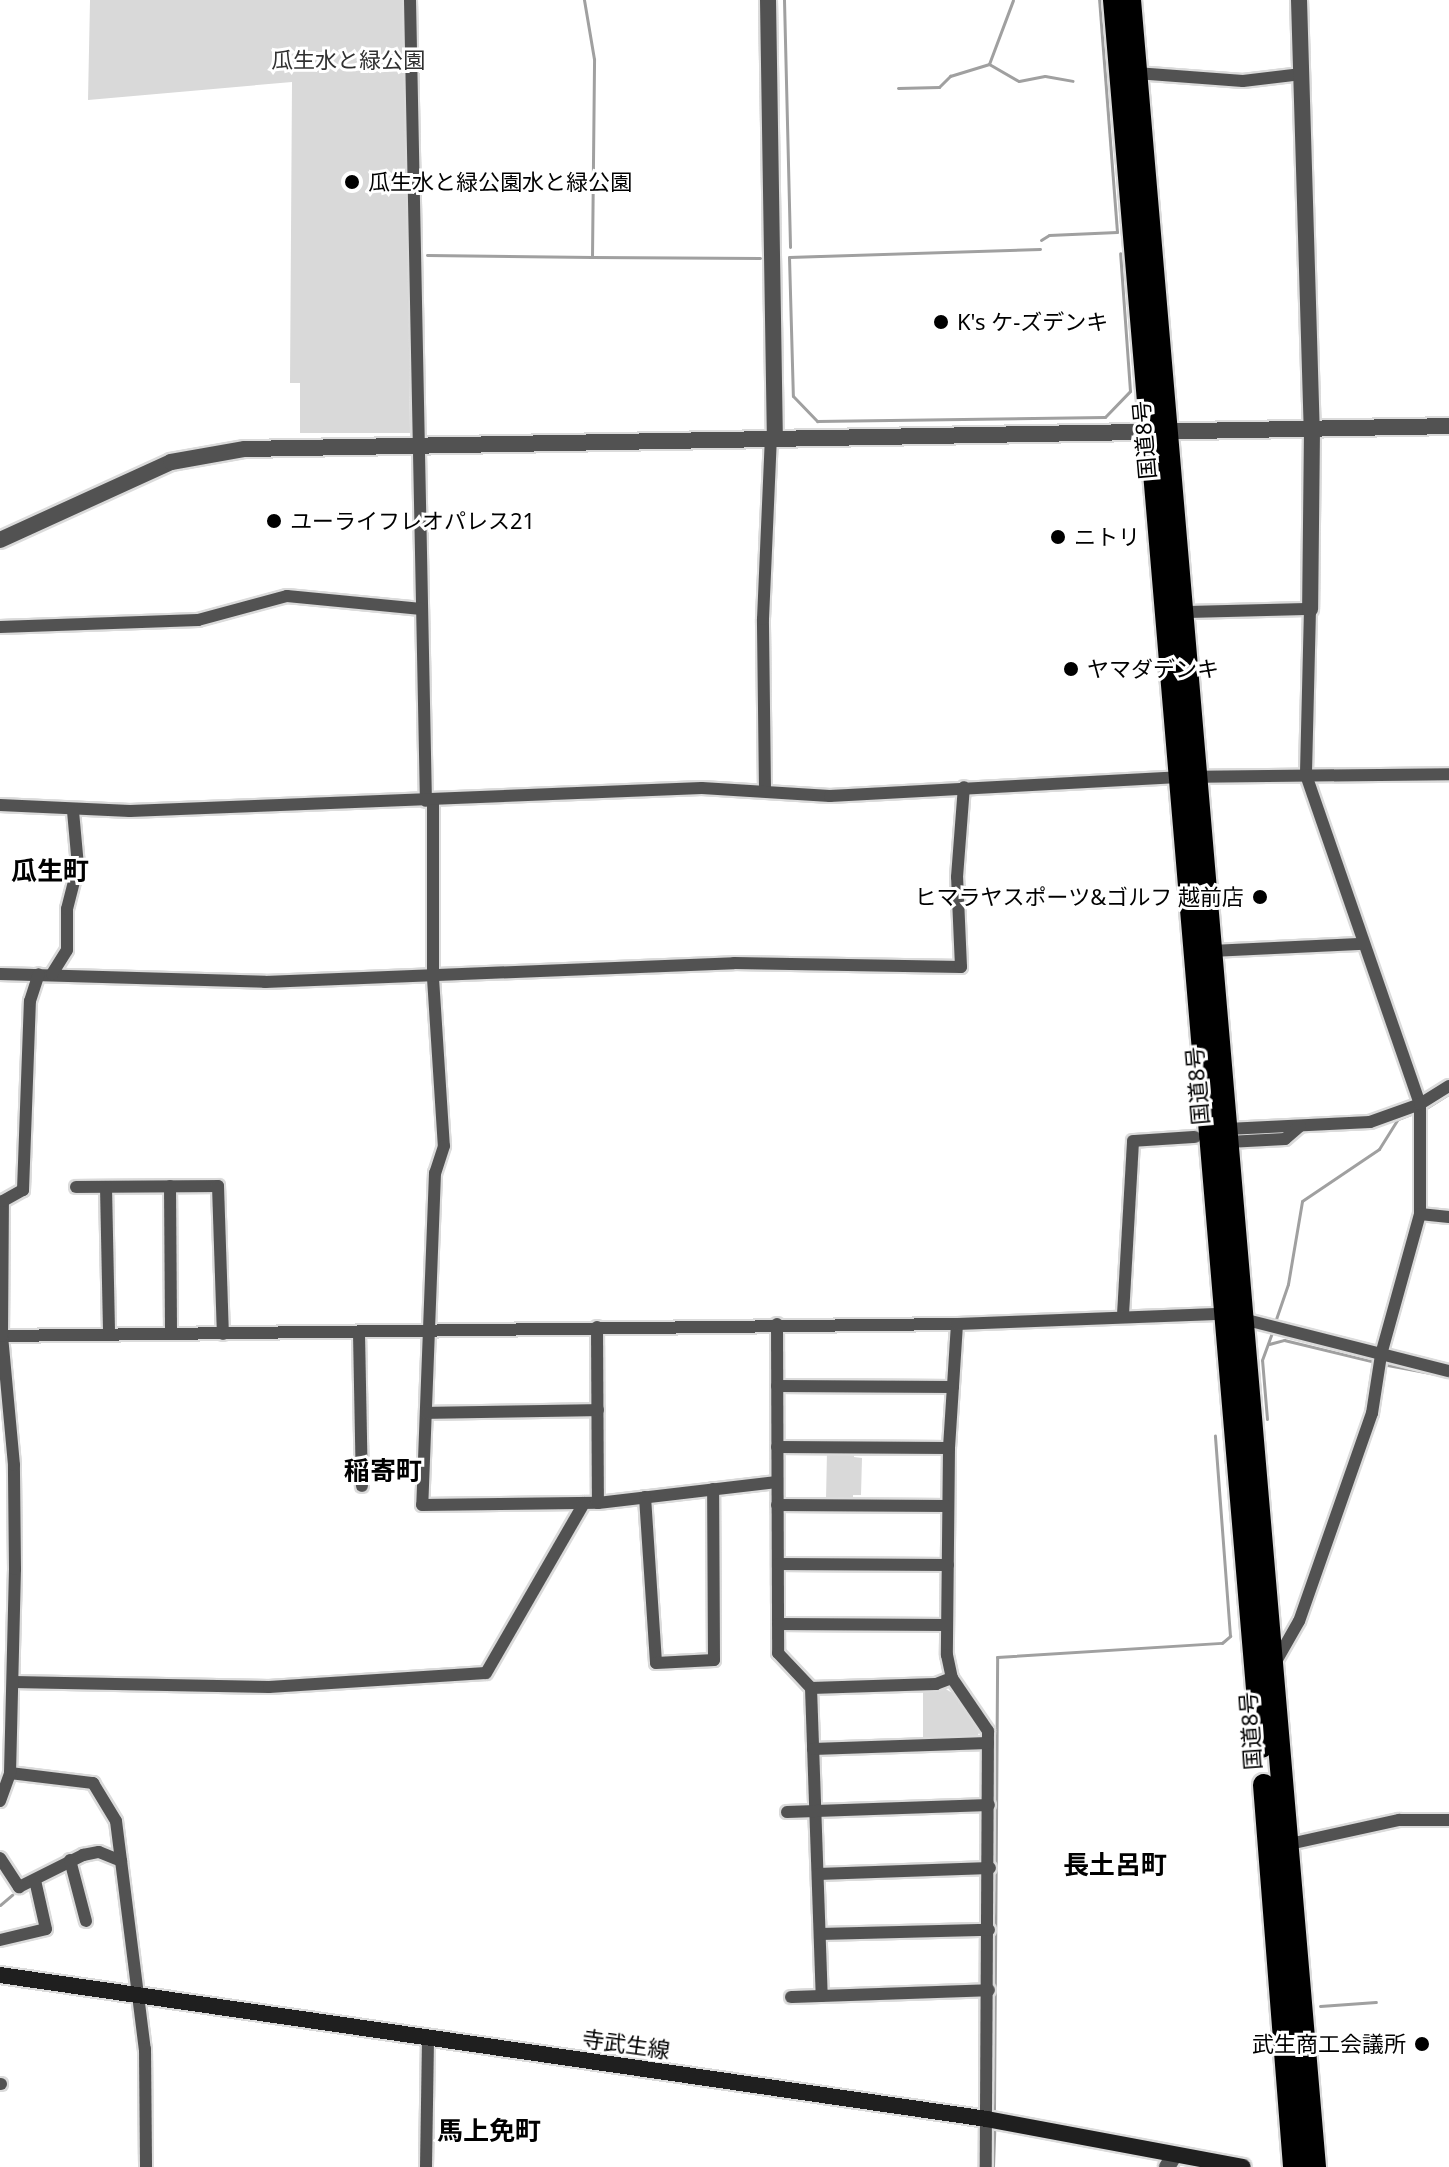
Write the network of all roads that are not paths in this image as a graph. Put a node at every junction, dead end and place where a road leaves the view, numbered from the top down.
1 (410, 0) edge
2 (768, 0) edge
3 (1114, 0) edge
4 (1130, 0) edge
5 (1299, 0) edge
6 (1136, 73) junction
7 (1302, 74) junction
8 (1449, 426) edge
9 (1312, 429) junction
10 (1158, 431) junction
11 (773, 439) junction
12 (417, 446) junction
13 (0, 540) edge
14 (421, 609) junction
15 (1310, 609) junction
16 (1184, 612) junction
17 (0, 627) edge
18 (1449, 774) edge
19 (1306, 775) junction
20 (1188, 777) junction
21 (964, 787) junction
22 (765, 790) junction
23 (430, 800) junction
24 (0, 805) edge
25 (73, 811) junction
26 (1363, 944) junction
27 (1212, 951) junction
28 (0, 974) edge
29 (46, 974) junction
30 (433, 978) junction
31 (1449, 1086) edge
32 (1420, 1104) junction
33 (1233, 1135) junction
34 (1195, 1137) dead end
35 (170, 1186) junction
36 (76, 1187) dead end
37 (106, 1187) junction
38 (1420, 1214) junction
39 (1449, 1217) edge
40 (1123, 1315) junction
41 (1233, 1316) junction
42 (777, 1324) junction
43 (957, 1324) junction
44 (597, 1327) junction
45 (430, 1332) junction
46 (359, 1333) junction
47 (171, 1334) junction
48 (223, 1334) junction
49 (109, 1335) junction
50 (1, 1336) edge
51 (1381, 1355) junction
52 (1449, 1371) edge
53 (777, 1386) junction
54 (953, 1387) junction
55 (598, 1410) junction
56 (426, 1413) junction
57 (777, 1447) junction
58 (949, 1448) junction
59 (777, 1482) junction
60 (362, 1486) dead end
61 (713, 1489) junction
62 (645, 1497) junction
63 (0, 1501) edge
64 (14, 1501) junction
65 (584, 1503) junction
66 (598, 1503) junction
67 (777, 1505) junction
68 (948, 1506) junction
69 (778, 1564) junction
70 (948, 1565) junction
71 (778, 1624) junction
72 (947, 1625) junction
73 (1272, 1670) junction
74 (9, 1674) edge
75 (952, 1678) junction
76 (811, 1688) junction
77 (988, 1743) junction
78 (813, 1749) junction
79 (10, 1773) junction
80 (0, 1801) edge
81 (989, 1805) junction
82 (816, 1811) junction
83 (787, 1812) dead end
84 (1449, 1820) edge
85 (1285, 1845) junction
86 (0, 1858) edge
87 (70, 1860) junction
88 (121, 1861) junction
89 (990, 1868) junction
90 (818, 1874) junction
91 (35, 1880) junction
92 (86, 1921) dead end
93 (989, 1930) junction
94 (820, 1934) junction
95 (0, 1940) edge
96 (0, 1975) edge
97 (989, 1990) junction
98 (138, 1995) junction
99 (822, 1996) junction
100 (791, 1997) dead end
101 (428, 2038) junction
102 (987, 2119) junction
103 (1170, 2161) edge
104 (146, 2167) edge
105 (426, 2167) edge
106 (986, 2167) edge
107 (1243, 2167) edge
108 (1294, 2167) edge
109 (1315, 2167) edge

1 - 12 street
2 - 11 street
3 - 10 highway, 国道8号
4 - 6 highway, 国道8号
5 - 7 street
6 - 7 street
6 - 10 highway, 国道8号
7 - 9 street
8 - 9 street
9 - 10 street
9 - 15 street
10 - 11 street
10 - 16 highway, 国道8号
10 - 20 highway, 国道8号
11 - 12 street
11 - 22 street
12 - 13 street
12 - 14 street
14 - 17 street
14 - 23 street
15 - 16 street
15 - 19 street
16 - 20 highway, 国道8号
18 - 19 street
19 - 20 street
19 - 26 street
20 - 21 street
20 - 27 highway, 国道8号
20 - 41 highway, 国道8号
21 - 22 street
21 - 30 street
22 - 23 street
23 - 25 street
23 - 30 street
24 - 25 street
25 - 29 street
26 - 27 street
26 - 32 street
27 - 33 highway, 国道8号
28 - 29 street
29 - 30 street
29 - 50 street
30 - 45 street
31 - 32 street
32 - 33 street
32 - 38 street
33 - 41 highway, 国道8号
34 - 40 street
35 - 37 street
35 - 47 street
35 - 48 street
36 - 37 street
37 - 49 street
38 - 39 street
38 - 51 street
40 - 41 street
40 - 43 street
41 - 51 street
41 - 73 highway, 国道8号
41 - 108 highway, 国道8号
42 - 43 street
42 - 44 street
42 - 53 street
43 - 54 street
44 - 45 street
44 - 55 street
45 - 46 street
45 - 56 street
46 - 48 street
46 - 60 street
47 - 48 street
47 - 49 street
49 - 50 street
50 - 64 street
51 - 52 street
51 - 73 street
53 - 54 street
53 - 57 street
54 - 58 street
55 - 56 street
55 - 66 street
56 - 65 street
57 - 58 street
57 - 59 street
58 - 68 street
59 - 61 street
59 - 67 street
61 - 62 street
61 - 62 street
62 - 66 street
63 - 64 street
64 - 74 street
65 - 66 street
65 - 74 street
67 - 68 street
67 - 69 street
68 - 70 street
69 - 70 street
69 - 71 street
70 - 72 street
71 - 72 street
71 - 76 street
72 - 75 street
73 - 85 highway, 国道8号
74 - 79 street
75 - 76 street
75 - 77 street
76 - 78 street
77 - 78 street
77 - 81 street
78 - 82 street
79 - 80 street
79 - 88 street
81 - 82 street
81 - 89 street
82 - 83 street
82 - 90 street
84 - 85 street
85 - 109 highway, 国道8号
86 - 91 street
87 - 88 street
87 - 91 street
87 - 92 street
88 - 98 street
89 - 90 street
89 - 93 street
90 - 94 street
91 - 95 street
93 - 94 street
93 - 97 street
94 - 99 street
96 - 98 main road, 寺武生線
97 - 99 street
97 - 102 street
98 - 101 main road, 寺武生線
98 - 104 street
99 - 100 street
101 - 102 main road, 寺武生線
101 - 105 street
102 - 103 main road, 寺武生線
102 - 106 street
103 - 107 main road, 寺武生線

